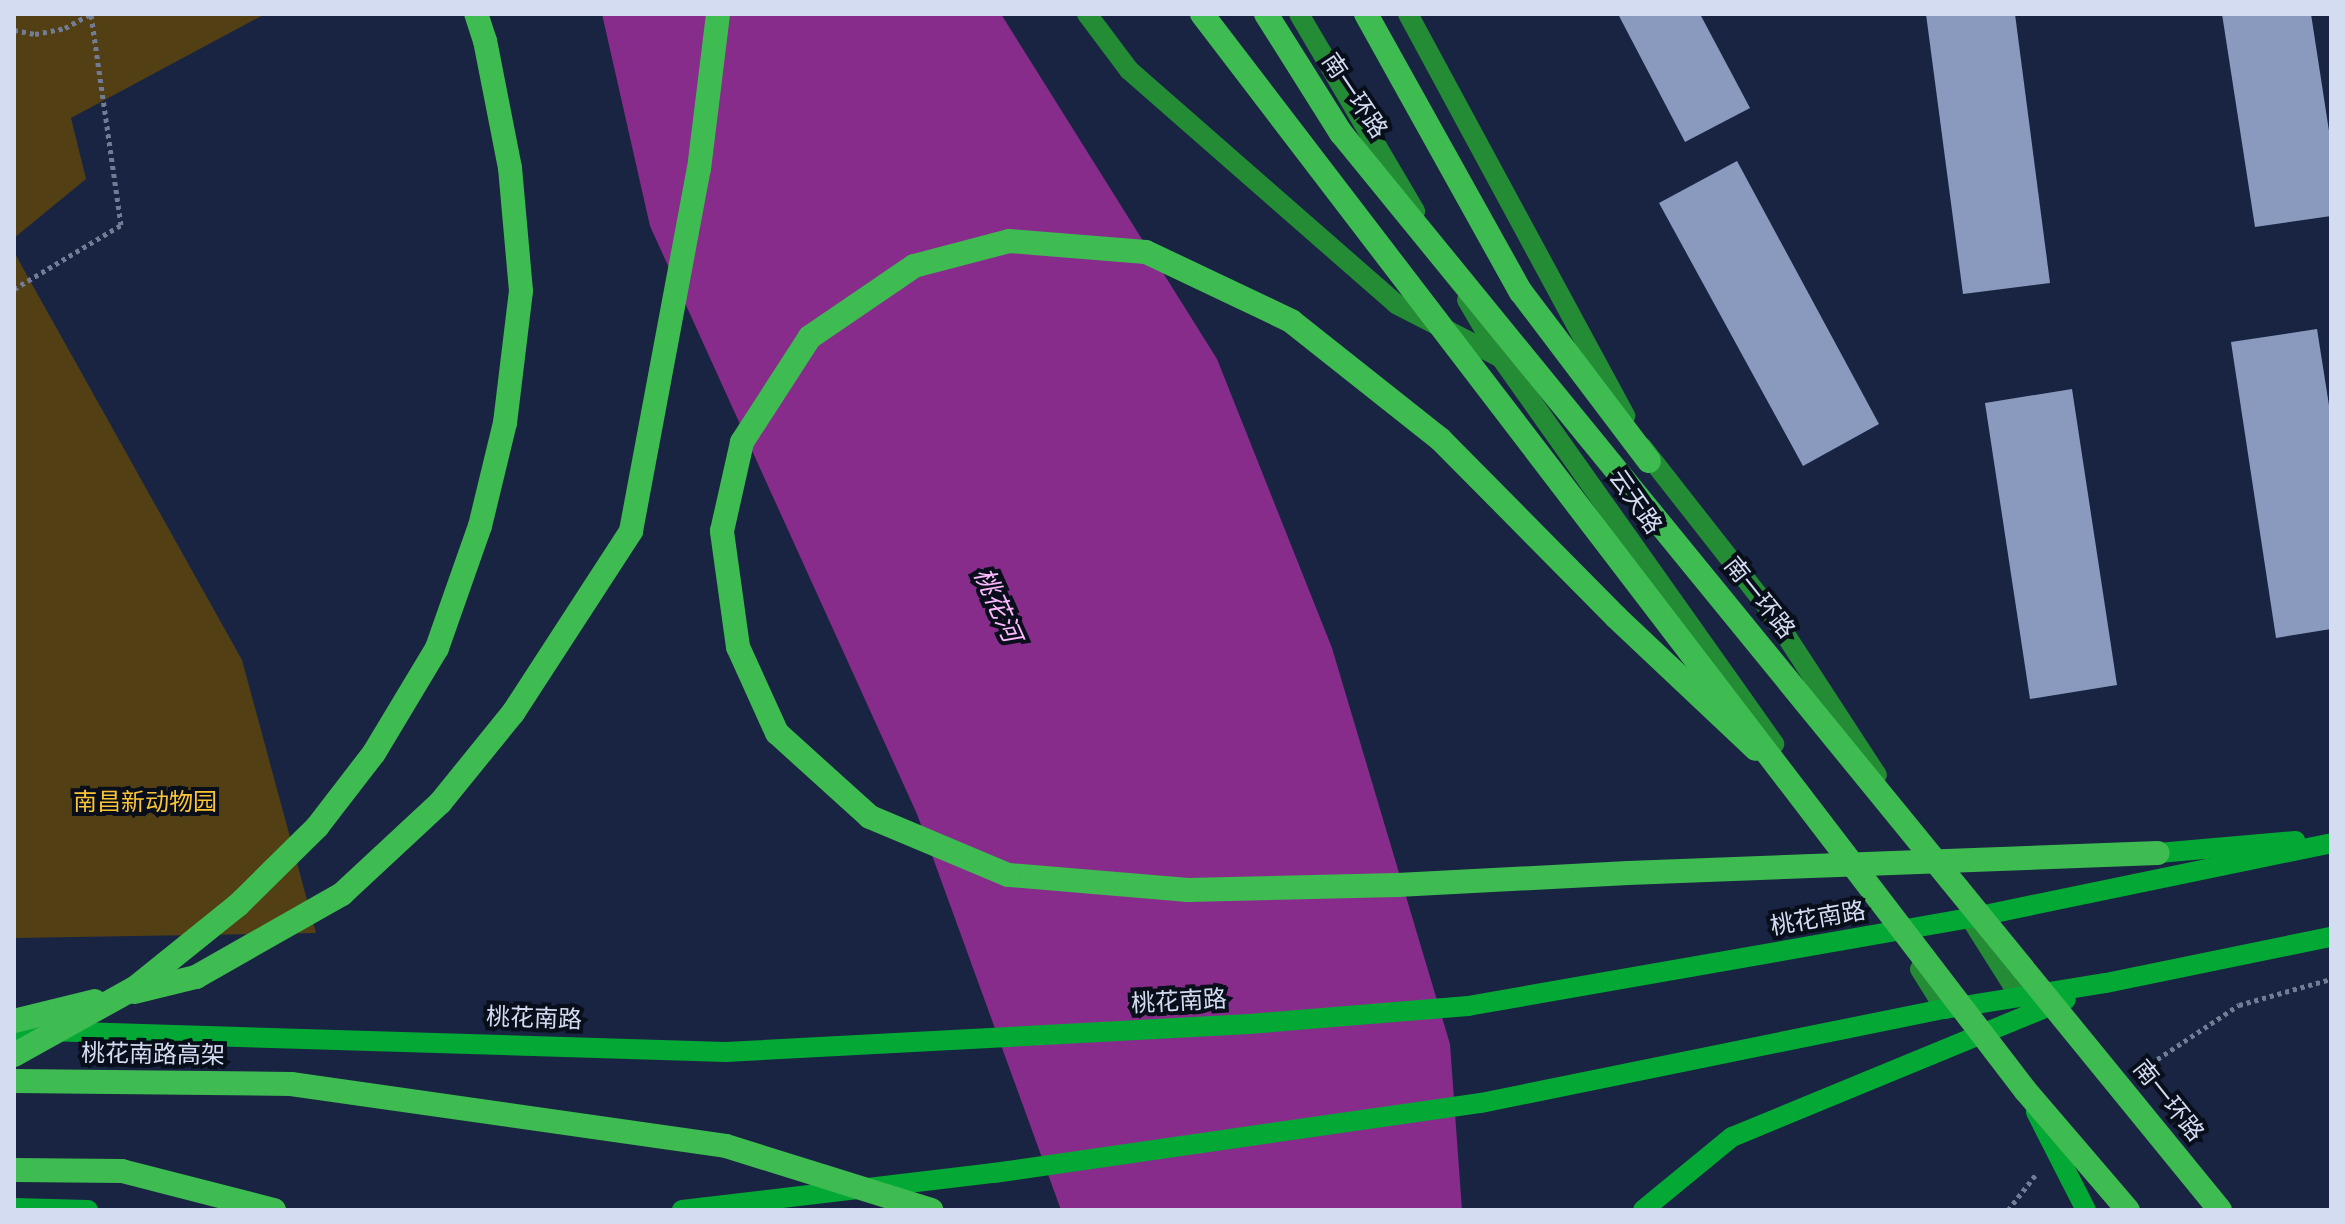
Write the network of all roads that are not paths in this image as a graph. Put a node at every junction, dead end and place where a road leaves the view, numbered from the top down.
1 (476, 14) edge
2 (718, 14) edge
3 (1087, 14) edge
4 (1202, 14) edge
5 (1266, 14) edge
6 (1299, 14) edge
7 (1366, 14) edge
8 (1408, 14) edge
9 (1501, 358) junction
10 (1649, 461) junction
11 (1789, 780) junction
12 (2331, 840) edge
13 (2158, 853) joint
14 (1970, 918) junction
15 (1897, 932) junction
16 (2331, 937) edge
17 (2106, 983) junction
18 (2020, 997) junction
19 (1945, 1009) junction
20 (14, 1021) edge
21 (14, 1030) edge
22 (14, 1055) edge
23 (14, 1081) edge
24 (2025, 1090) junction
25 (14, 1170) edge
26 (14, 1208) edge
27 (88, 1210) edge
28 (274, 1210) edge
29 (682, 1210) edge
30 (931, 1210) edge
31 (1643, 1210) edge
32 (2086, 1210) edge
33 (2128, 1210) edge
34 (2220, 1210) edge

1 - 22 highway, bridge
2 - 20 highway, bridge
3 - 9 main road
4 - 11 highway, bridge
5 - 34 highway, 南一环路, bridge
6 - 9 main road, 云天路
7 - 10 highway
8 - 10 main road, 云天路
9 - 15 main road, 云天路
10 - 14 main road, 云天路
11 - 13 highway, bridge
11 - 24 highway, bridge
12 - 13 main road
12 - 14 main road, 桃花南路
14 - 15 main road, 桃花南路
14 - 18 main road, 云天路
15 - 19 main road, 云天路
15 - 21 main road, 桃花南路
16 - 17 main road
17 - 18 main road
17 - 31 main road
18 - 19 main road
19 - 29 main road
23 - 30 highway, 桃花南路高架, bridge
24 - 32 main road, bridge
24 - 33 highway, bridge
25 - 28 highway
26 - 27 main road

